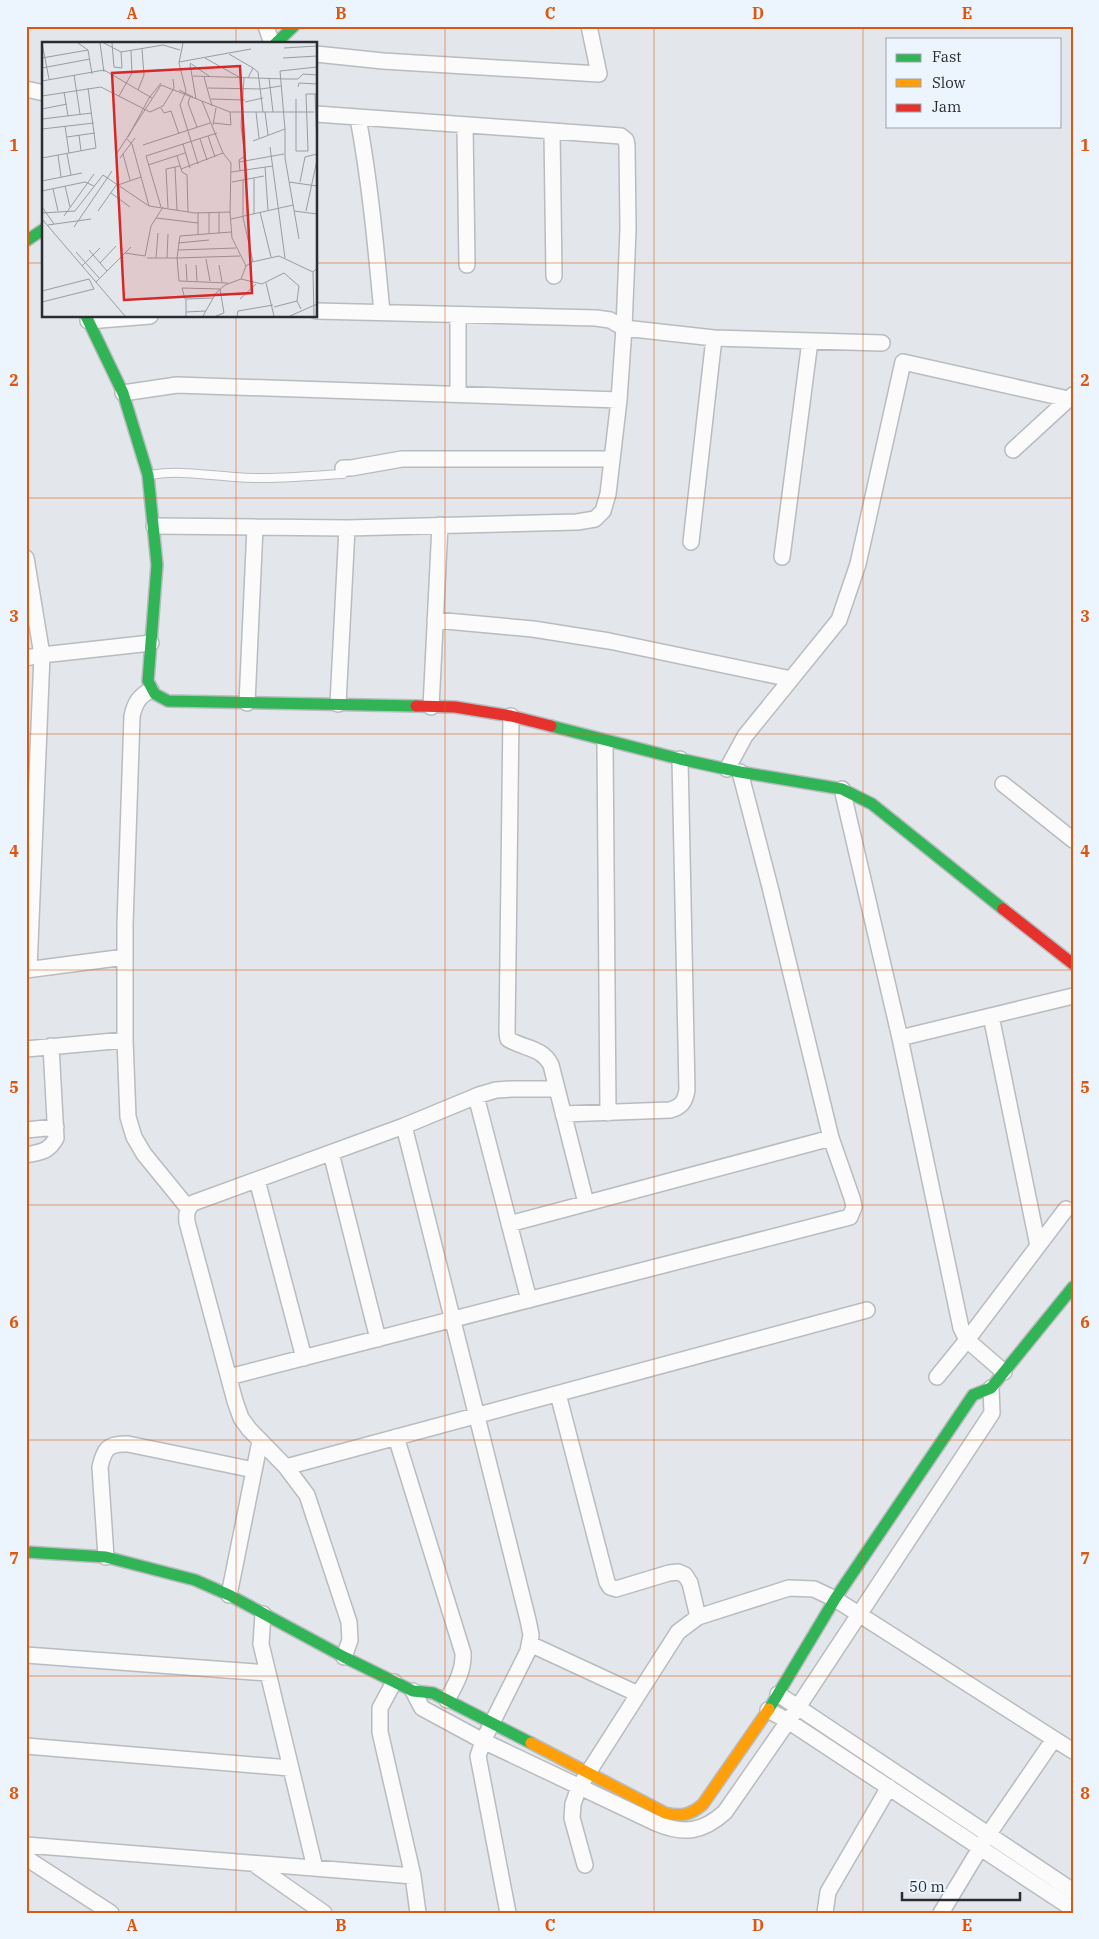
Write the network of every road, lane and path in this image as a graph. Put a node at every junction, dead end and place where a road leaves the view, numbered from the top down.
1 (266, 26) edge
2 (294, 26) edge
3 (589, 26) edge
4 (273, 42) edge
5 (276, 42) edge
6 (318, 54) edge
7 (26, 89) edge
8 (42, 93) edge
9 (318, 114) edge
10 (358, 118) junction
11 (465, 126) junction
12 (552, 132) junction
13 (42, 233) edge
14 (26, 241) edge
15 (467, 265) dead end
16 (554, 276) dead end
17 (318, 311) edge
18 (382, 313) junction
19 (458, 315) junction
20 (108, 318) edge
21 (87, 319) edge
22 (624, 328) junction
23 (714, 338) junction
24 (810, 341) junction
25 (882, 343) dead end
26 (123, 393) junction
27 (458, 394) junction
28 (1071, 397) edge
29 (619, 400) junction
30 (1013, 450) dead end
31 (612, 459) junction
32 (343, 471) joint
33 (148, 475) junction
34 (440, 525) junction
35 (154, 526) junction
36 (255, 527) junction
37 (347, 528) junction
38 (691, 542) dead end
39 (782, 557) dead end
40 (26, 558) edge
41 (435, 620) junction
42 (151, 642) junction
43 (42, 655) junction
44 (26, 658) edge
45 (791, 679) junction
46 (151, 690) junction
47 (247, 702) junction
48 (338, 704) junction
49 (430, 707) junction
50 (511, 716) junction
51 (605, 742) junction
52 (680, 759) junction
53 (733, 770) junction
54 (1003, 784) dead end
55 (842, 789) junction
56 (1073, 840) edge
57 (125, 957) junction
58 (1073, 964) edge
59 (28, 969) edge
60 (1073, 996) edge
61 (991, 1016) junction
62 (900, 1038) junction
63 (124, 1040) junction
64 (51, 1046) junction
65 (26, 1049) edge
66 (557, 1089) junction
67 (476, 1096) junction
68 (608, 1113) junction
69 (563, 1114) junction
70 (404, 1126) junction
71 (56, 1127) junction
72 (26, 1130) edge
73 (832, 1138) junction
74 (331, 1153) junction
75 (26, 1155) edge
76 (257, 1180) junction
77 (586, 1204) junction
78 (188, 1208) junction
79 (1066, 1209) dead end
80 (509, 1224) junction
81 (1038, 1246) junction
82 (1073, 1287) edge
83 (529, 1300) junction
84 (867, 1310) dead end
85 (452, 1320) junction
86 (378, 1339) junction
87 (967, 1340) junction
88 (304, 1358) junction
89 (1004, 1372) junction
90 (229, 1377) junction
91 (937, 1377) dead end
92 (991, 1388) junction
93 (558, 1394) junction
94 (476, 1416) junction
95 (396, 1438) junction
96 (260, 1441) junction
97 (286, 1467) junction
98 (254, 1470) junction
99 (26, 1552) edge
100 (106, 1557) junction
101 (229, 1595) junction
102 (835, 1599) junction
103 (263, 1614) junction
104 (859, 1614) junction
105 (698, 1617) junction
106 (530, 1644) junction
107 (26, 1655) edge
108 (344, 1657) junction
109 (268, 1673) junction
110 (394, 1682) junction
111 (413, 1691) junction
112 (638, 1694) junction
113 (778, 1694) junction
114 (447, 1700) junction
115 (798, 1708) junction
116 (768, 1710) junction
117 (788, 1721) junction
118 (493, 1724) junction
119 (1054, 1739) junction
120 (483, 1742) junction
121 (26, 1746) edge
122 (1073, 1751) edge
123 (290, 1768) junction
124 (587, 1773) junction
125 (579, 1787) junction
126 (889, 1788) junction
127 (686, 1823) junction
128 (984, 1841) junction
129 (26, 1845) edge
130 (26, 1858) edge
131 (253, 1863) junction
132 (585, 1865) dead end
133 (315, 1868) junction
134 (413, 1876) junction
135 (1073, 1891) edge
136 (1073, 1909) edge
137 (112, 1913) edge
138 (324, 1913) edge
139 (418, 1913) edge
140 (508, 1913) edge
141 (825, 1913) edge
142 (941, 1913) edge

1 - 4 street
2 - 5 street
3 - 6 street
7 - 8 street
9 - 10 street
10 - 11 street
10 - 18 street
11 - 12 street
11 - 15 street
12 - 16 street
12 - 22 street
13 - 14 street
17 - 18 street
18 - 19 street
19 - 22 street
19 - 27 street
20 - 21 street
21 - 26 street
22 - 23 street
22 - 29 street
23 - 24 street
23 - 38 street
24 - 25 street
24 - 39 street
26 - 27 street
26 - 33 street
27 - 29 street
28 - 30 street
28 - 45 street
29 - 31 street
31 - 32 street
31 - 34 street
32 - 33 lane
33 - 35 street
34 - 37 street
34 - 41 street
35 - 36 street
35 - 42 street
36 - 37 street
36 - 47 street
37 - 48 street
40 - 43 street
41 - 45 street
41 - 49 street
42 - 43 street
42 - 46 street
43 - 44 street
43 - 59 street
45 - 53 street
46 - 47 street
46 - 57 street
47 - 48 street
48 - 49 street
49 - 50 street
50 - 51 street
50 - 66 street
51 - 52 street
51 - 68 street
52 - 53 street
52 - 68 street
53 - 55 street
53 - 73 street
54 - 56 street
55 - 58 street
55 - 62 street
57 - 59 street
57 - 63 street
60 - 61 street
61 - 62 street
61 - 81 street
62 - 87 street
63 - 64 street
63 - 78 street
64 - 65 street
64 - 71 street
66 - 67 street
66 - 69 street
67 - 70 street
67 - 80 street
68 - 69 street
69 - 77 street
70 - 74 street
70 - 85 street
71 - 72 street
71 - 75 street
73 - 77 street
73 - 83 street
74 - 76 street
74 - 86 street
76 - 78 street
76 - 88 street
77 - 80 street
78 - 90 street
79 - 81 street
80 - 83 street
81 - 87 street
82 - 89 street
83 - 85 street
84 - 93 street
85 - 86 street
85 - 94 street
86 - 88 street
87 - 89 street
87 - 91 street
88 - 90 street
89 - 92 street
90 - 96 street
92 - 102 street
92 - 104 street
93 - 94 street
93 - 105 street
94 - 95 street
94 - 106 street
95 - 97 street
95 - 114 street
96 - 97 street
96 - 98 street
97 - 108 street
98 - 100 street
98 - 101 street
99 - 100 street
100 - 101 street
101 - 103 street
102 - 104 street
102 - 105 street
102 - 113 street
103 - 108 street
103 - 109 street
104 - 115 street
104 - 119 street
105 - 112 street
106 - 112 street
106 - 118 street
107 - 109 street
108 - 110 street
109 - 123 street
110 - 111 street
110 - 134 street
111 - 114 street
111 - 120 street
112 - 124 street
113 - 115 street
113 - 116 street
114 - 118 street
115 - 117 street
115 - 128 street
116 - 117 street
116 - 127 street
117 - 126 street
117 - 127 street
118 - 120 street
118 - 124 street
119 - 122 street
119 - 128 street
120 - 125 street
120 - 140 street
121 - 123 street
123 - 133 street
124 - 125 street
124 - 127 street
125 - 127 street
125 - 132 street
126 - 128 street
126 - 141 street
128 - 135 street
128 - 136 street
128 - 142 street
129 - 131 street
130 - 137 street
131 - 133 street
131 - 138 street
133 - 134 street
134 - 139 street

